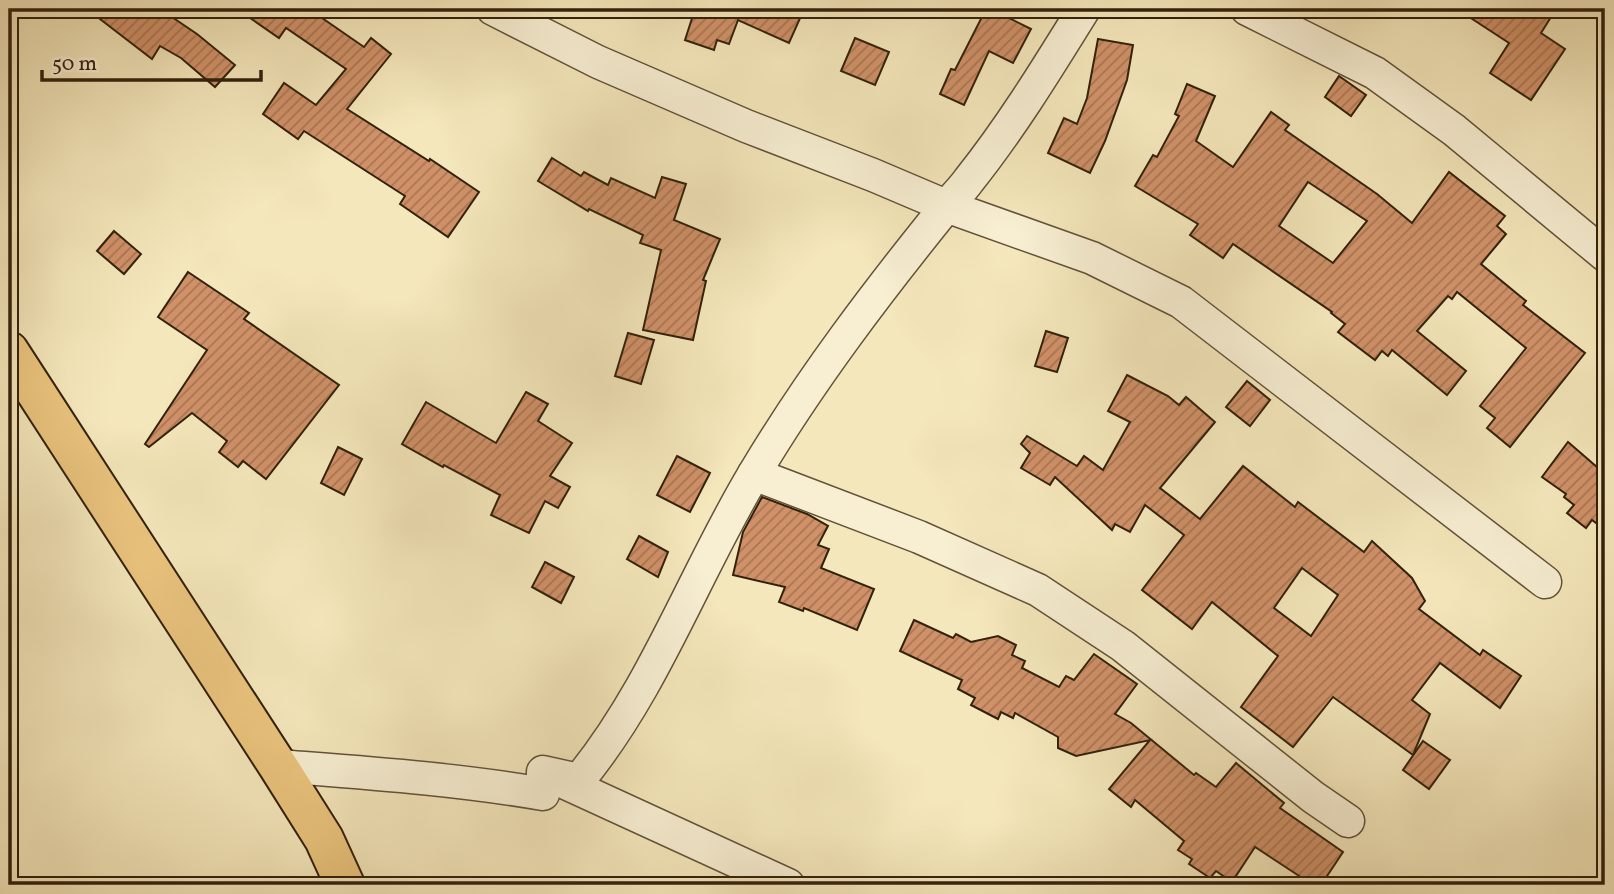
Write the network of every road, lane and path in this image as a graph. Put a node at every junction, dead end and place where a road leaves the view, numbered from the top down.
1 (493, 9) edge
2 (1084, 9) edge
3 (1247, 9) edge
4 (946, 206) junction
5 (1605, 255) edge
6 (9, 351) edge
7 (754, 474) junction
8 (1545, 582) dead end
9 (278, 766) junction
10 (543, 772) junction
11 (1348, 821) dead end
12 (345, 885) edge
13 (788, 885) edge

1 - 4 street
2 - 4 street
3 - 5 street
4 - 7 street
4 - 8 street
6 - 9 highway
7 - 10 street
7 - 11 street
9 - 10 street
9 - 12 highway
10 - 13 street

